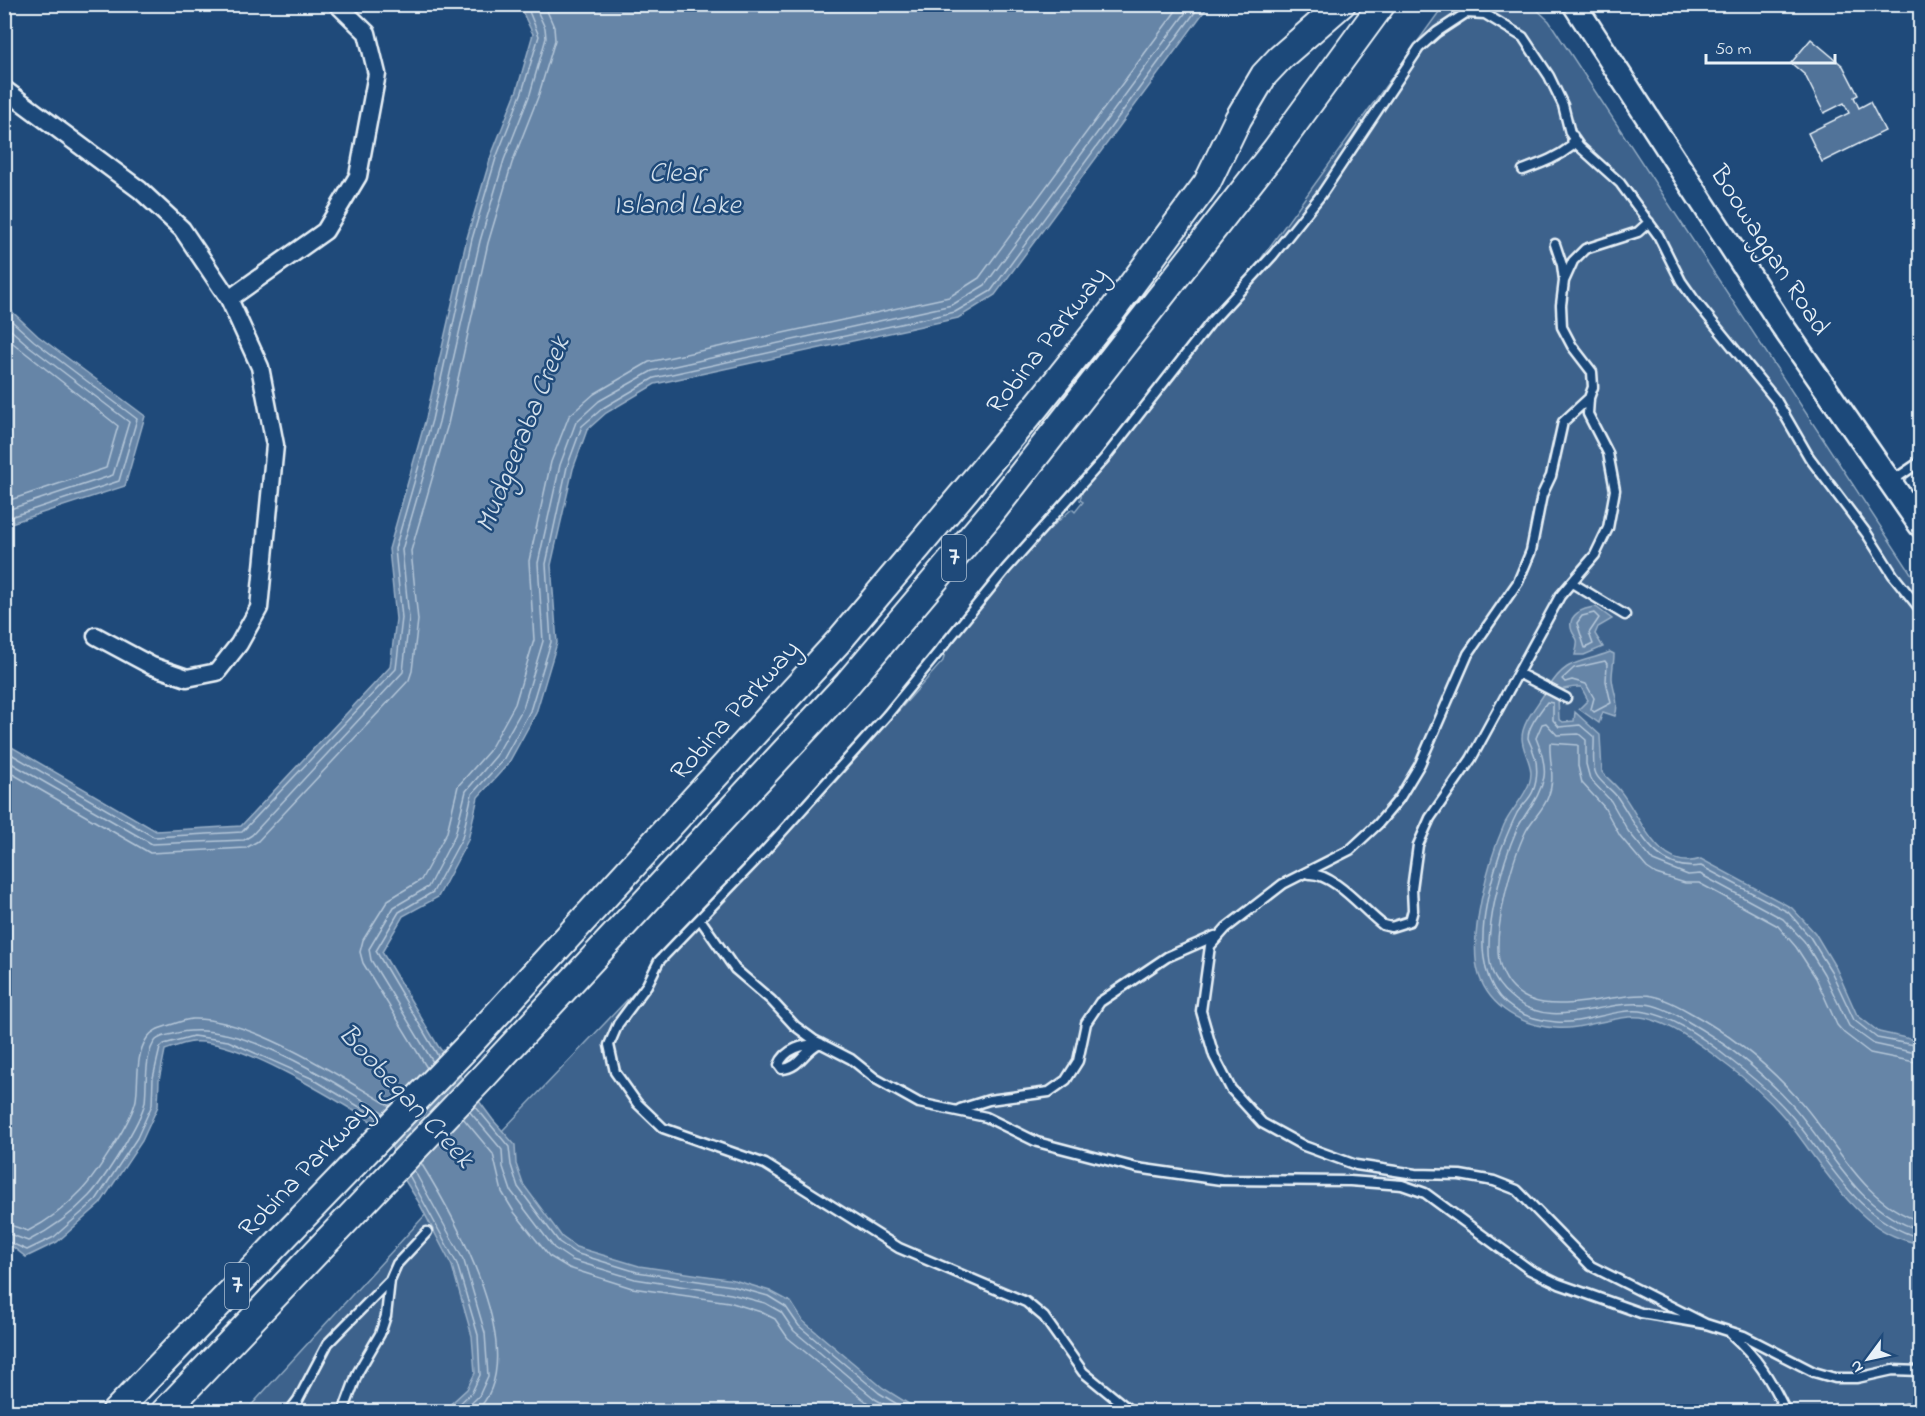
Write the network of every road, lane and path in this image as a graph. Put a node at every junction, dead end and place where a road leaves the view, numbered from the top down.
1 (337, 4) edge
2 (1342, 4) edge
3 (1382, 4) edge
4 (1574, 4) edge
5 (4, 89) edge
6 (1575, 146) junction
7 (1523, 170) dead end
8 (1649, 222) junction
9 (1638, 232) junction
10 (1661, 239) junction
11 (1555, 244) dead end
12 (1564, 281) junction
13 (229, 299) junction
14 (1589, 398) junction
15 (1571, 414) junction
16 (1590, 419) junction
17 (1920, 462) edge
18 (1892, 482) junction
19 (1920, 525) edge
20 (1572, 583) junction
21 (1920, 609) edge
22 (1625, 615) dead end
23 (96, 636) dead end
24 (1518, 673) junction
25 (1566, 698) dead end
26 (1337, 857) junction
27 (1306, 874) junction
28 (1328, 879) junction
29 (700, 919) junction
30 (1227, 927) junction
31 (1193, 948) junction
32 (1207, 963) junction
33 (984, 1102) junction
34 (956, 1110) junction
35 (986, 1117) junction
36 (427, 1232) dead end
37 (390, 1280) junction
38 (1706, 1324) junction
39 (1729, 1331) junction
40 (1920, 1371) edge
41 (1920, 1411) edge
42 (115, 1412) edge
43 (164, 1412) edge
44 (289, 1412) edge
45 (343, 1412) edge
46 (1132, 1412) edge
47 (1786, 1412) edge
48 (1894, 1412) edge

1 - 13 street
2 - 42 main road, Robina Parkway / 7
3 - 43 main road, 7
4 - 18 main road, Boowaggan Road
5 - 13 street
6 - 7 lane
6 - 8 lane
6 - 29 lane
8 - 9 lane
8 - 10 lane
9 - 10 lane
9 - 12 lane
10 - 21 lane
11 - 12 lane
12 - 14 lane
13 - 23 street
14 - 15 lane
14 - 16 lane
15 - 16 lane
15 - 26 lane
16 - 20 lane
17 - 18 lane
18 - 19 main road, Boowaggan Road
20 - 22 lane
20 - 24 lane
24 - 25 lane
24 - 28 lane
26 - 27 lane
26 - 28 lane
27 - 28 lane
27 - 30 lane
29 - 34 lane
29 - 46 lane
30 - 31 lane
30 - 32 lane
31 - 32 lane
31 - 33 lane
32 - 38 lane
33 - 34 lane
33 - 35 lane
34 - 35 lane
35 - 38 lane
36 - 37 lane
37 - 44 lane
37 - 45 lane
38 - 39 lane
39 - 40 lane
39 - 47 lane
41 - 48 lane

